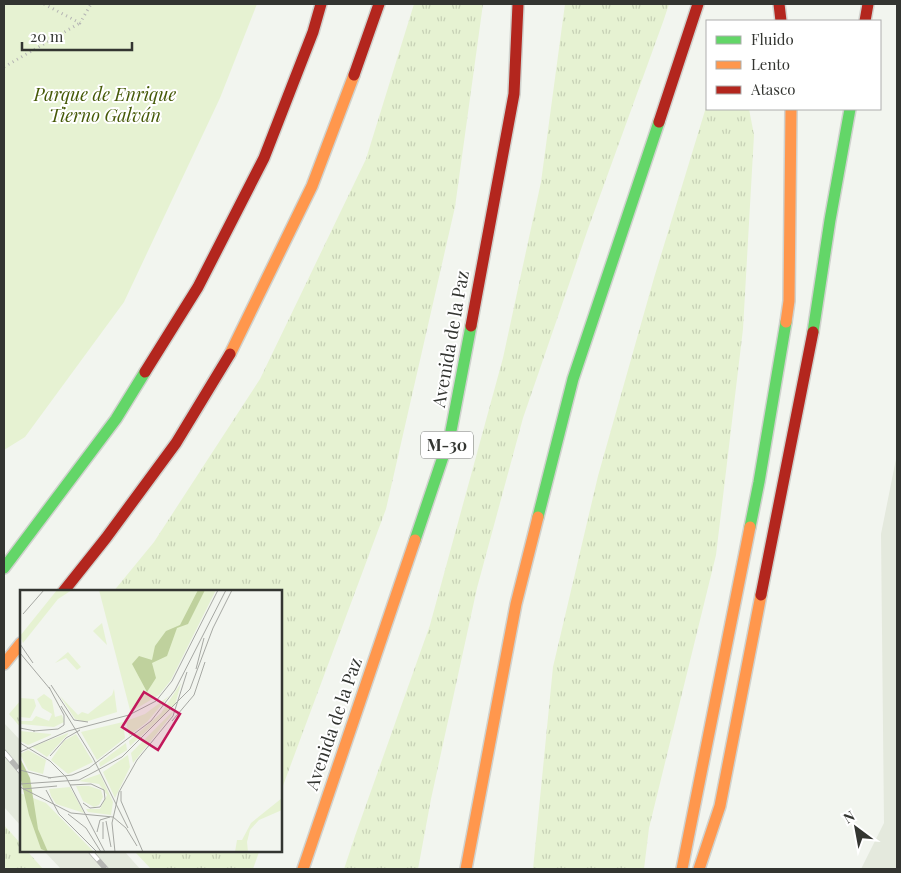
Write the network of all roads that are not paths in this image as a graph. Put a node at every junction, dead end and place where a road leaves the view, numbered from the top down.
1 (321, 4) edge
2 (379, 4) edge
3 (518, 4) edge
4 (698, 4) edge
5 (779, 4) edge
6 (868, 4) edge
7 (781, 20) edge
8 (865, 20) edge
9 (791, 110) edge
10 (850, 110) edge
11 (4, 568) edge
12 (65, 590) edge
13 (20, 644) edge
14 (4, 664) edge
15 (303, 869) edge
16 (466, 869) edge
17 (682, 869) edge
18 (699, 869) edge

1 - 11 highway
2 - 12 highway
3 - 15 highway, Avenida de la Paz / M-30
4 - 16 highway
5 - 7 highway
6 - 8 highway
9 - 17 highway
10 - 18 highway
13 - 14 highway

